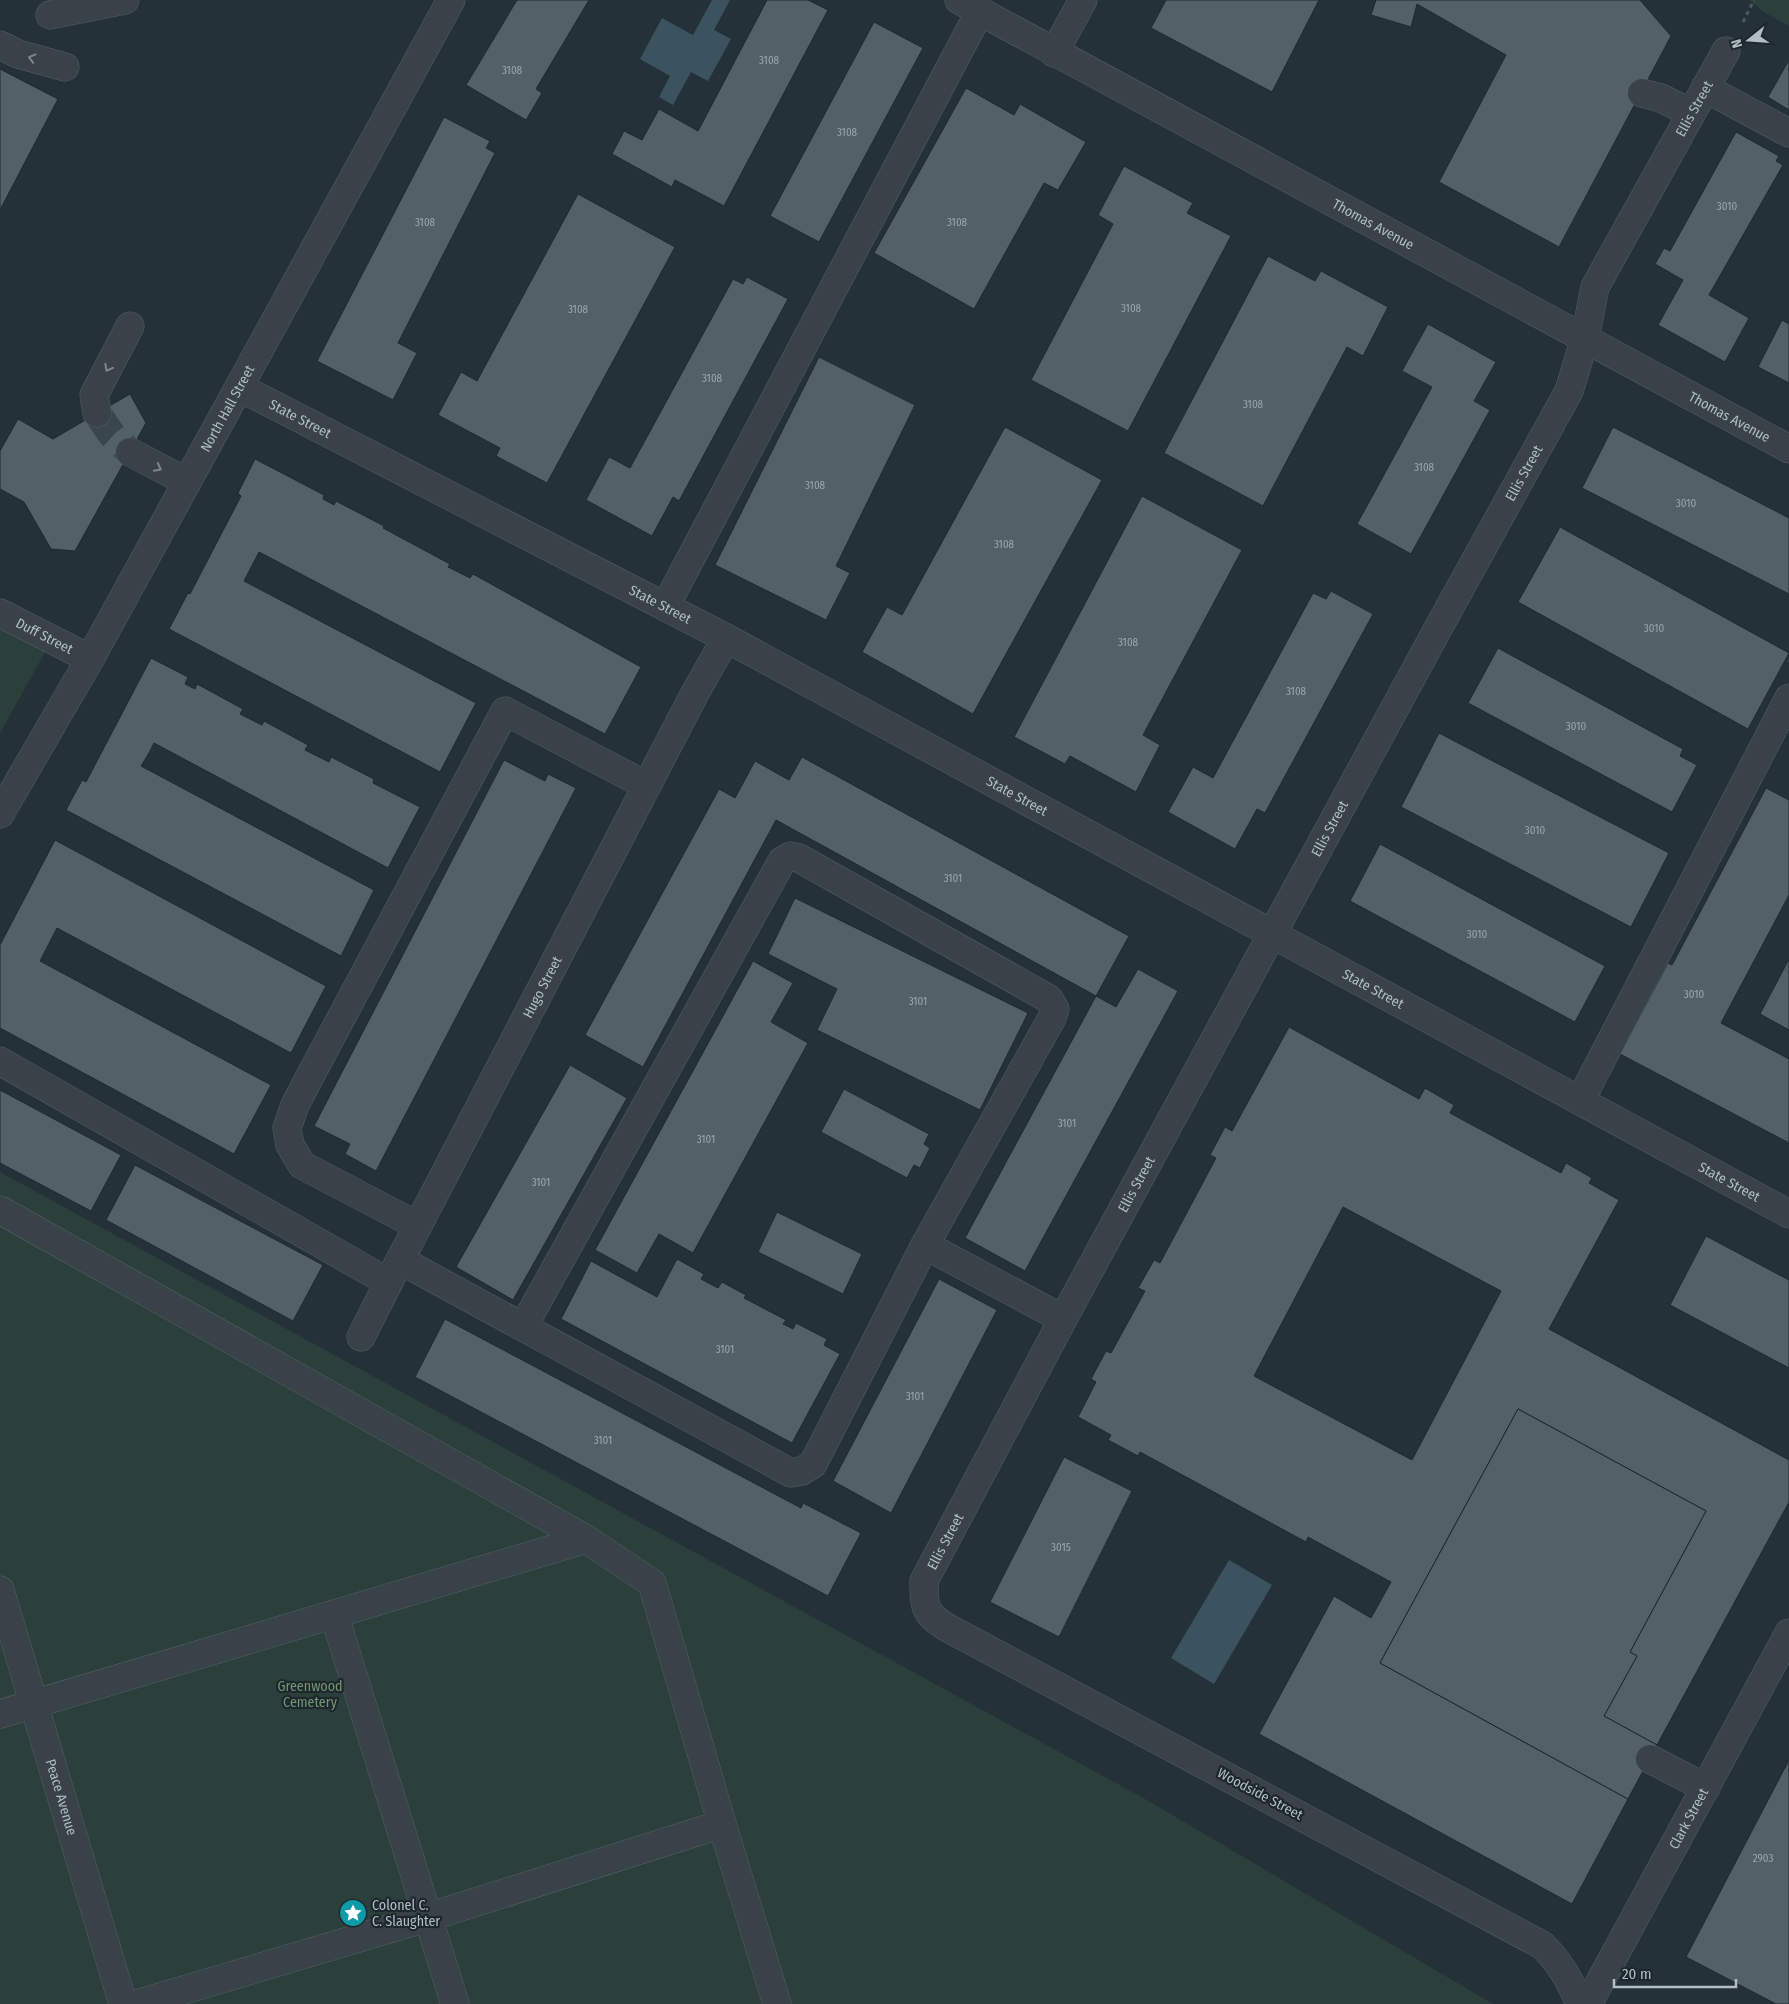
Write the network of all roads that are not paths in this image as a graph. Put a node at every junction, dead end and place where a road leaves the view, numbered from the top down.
1 (125, 0) edge
2 (451, 0) edge
3 (1083, 0) edge
4 (969, 6) edge
5 (50, 15) dead end
6 (0, 45) edge
7 (1726, 51) dead end
8 (1054, 53) junction
9 (65, 67) dead end
10 (1705, 88) junction
11 (1642, 93) dead end
12 (1691, 113) junction
13 (1789, 133) edge
14 (130, 326) dead end
15 (1585, 338) junction
16 (239, 387) junction
17 (97, 413) tunnel mouth
18 (1789, 449) edge
19 (130, 452) tunnel mouth
20 (187, 482) junction
21 (664, 607) junction
22 (0, 612) edge
23 (726, 638) junction
24 (90, 659) junction
25 (1789, 698) edge
26 (646, 786) junction
27 (0, 814) edge
28 (1271, 934) junction
29 (0, 1061) edge
30 (1580, 1101) junction
31 (0, 1210) edge
32 (1789, 1214) edge
33 (418, 1226) junction
34 (925, 1245) junction
35 (394, 1271) junction
36 (1063, 1318) junction
37 (524, 1327) junction
38 (361, 1337) dead end
39 (586, 1539) junction
40 (0, 1590) edge
41 (924, 1602) joint
42 (334, 1614) junction
43 (1789, 1634) edge
44 (33, 1703) junction
45 (0, 1714) edge
46 (1650, 1760) dead end
47 (1706, 1788) junction
48 (722, 1824) junction
49 (429, 1917) junction
50 (123, 2004) edge
51 (137, 2004) edge
52 (455, 2004) edge
53 (777, 2004) edge
54 (1580, 2004) edge
55 (1588, 2004) edge

1 - 5 street
2 - 16 street, North Hall Street
3 - 8 street
4 - 8 street, Thomas Avenue
4 - 21 street
9 -> 6 street
7 - 10 street, Ellis Street
8 - 15 street, Thomas Avenue
10 - 12 street, Ellis Street
10 - 13 street
11 - 12 street
12 - 15 street, Ellis Street
14 -> 17 street
15 - 18 street, Thomas Avenue
15 - 28 street, Ellis Street
16 - 20 street, North Hall Street
16 - 21 street, State Street
19 -> 20 street
20 - 24 street, North Hall Street
21 - 23 street, State Street
22 - 24 street, Duff Street
23 - 26 street, Hugo Street
23 - 28 street, State Street
24 - 27 street, North Hall Street
25 - 30 street
26 - 33 street, Hugo Street
26 - 33 street
28 - 30 street, State Street
28 - 36 street, Ellis Street
29 - 35 street
30 - 32 street, State Street
31 - 39 street
33 - 35 street, Hugo Street
34 - 36 street
34 - 37 street
34 - 37 street
35 - 37 street
35 - 38 street, Hugo Street
36 - 41 street, Ellis Street
39 - 42 street
39 - 48 street
40 - 44 street, Peace Avenue
41 - 54 street, Woodside Street
42 - 44 street
42 - 49 street
43 - 47 street, Clark Street
44 - 45 street
44 - 50 street, Peace Avenue
46 - 47 street
47 - 55 street, Clark Street
48 - 49 street
48 - 53 street
49 - 51 street
49 - 52 street

